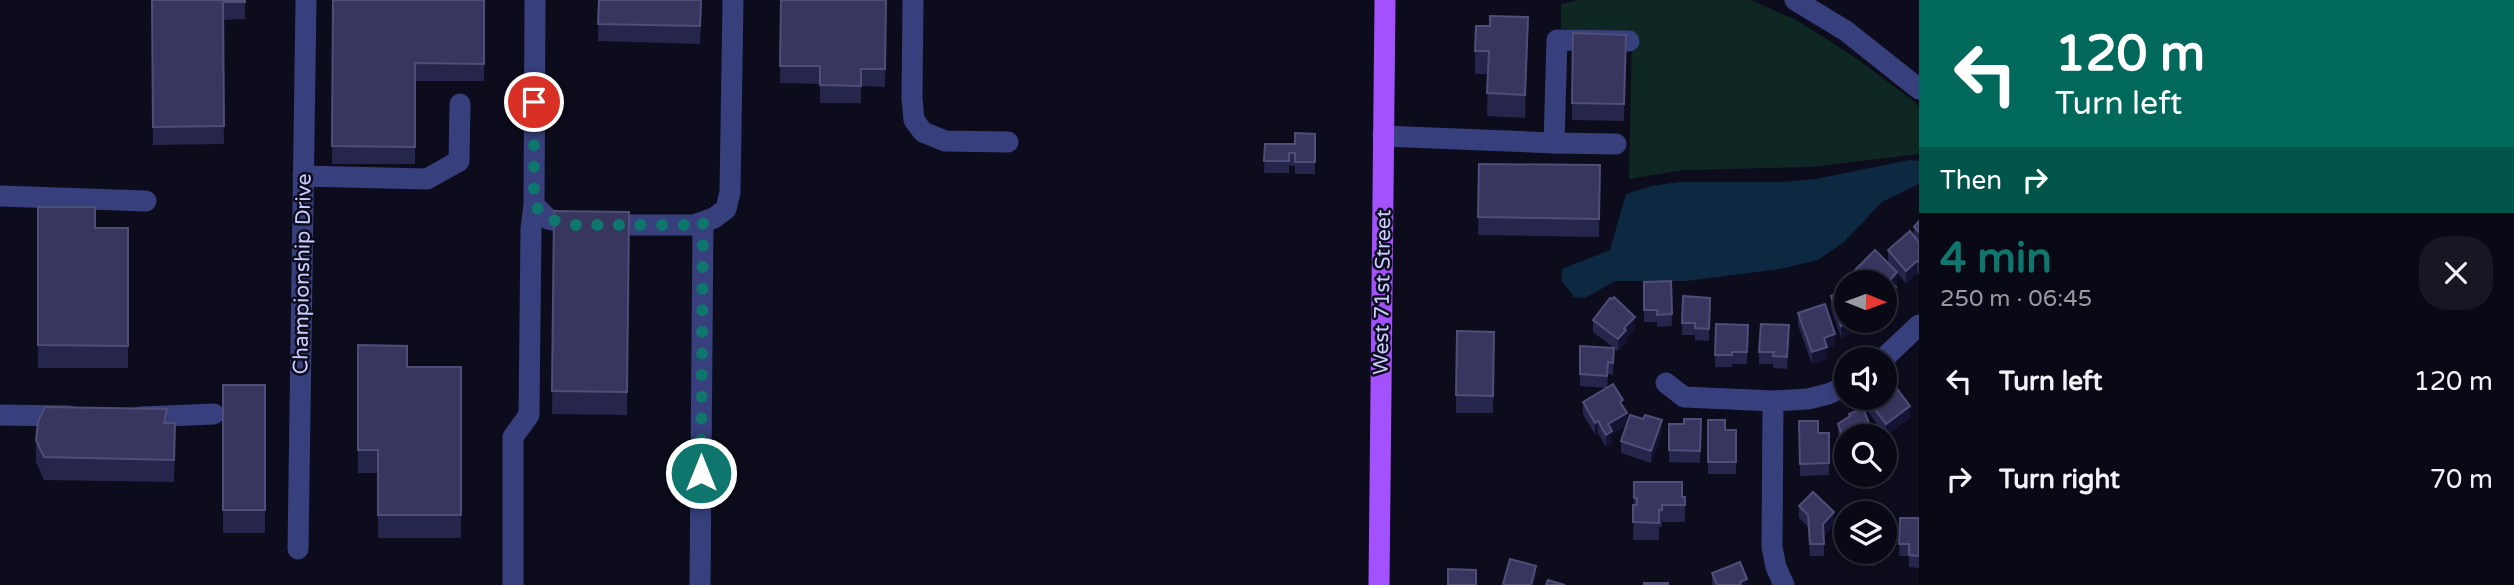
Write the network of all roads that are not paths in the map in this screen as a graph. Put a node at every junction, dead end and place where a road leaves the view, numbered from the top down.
1 (306, 0) edge
2 (535, 0) edge
3 (733, 0) edge
4 (912, 0) edge
5 (1385, 0) edge
6 (1795, 0) edge
7 (1629, 41) edge
8 (1919, 89) edge
9 (460, 104) dead end
10 (1383, 136) junction
11 (1008, 142) dead end
12 (1555, 143) junction
13 (1616, 144) dead end
14 (303, 176) junction
15 (0, 196) edge
16 (146, 201) dead end
17 (534, 205) junction
18 (703, 222) junction
19 (1919, 325) edge
20 (1896, 347) edge
21 (1666, 383) dead end
22 (1834, 390) edge
23 (1773, 401) junction
24 (214, 414) dead end
25 (0, 415) edge
26 (84, 416) edge
27 (126, 417) edge
28 (298, 548) dead end
29 (513, 585) edge
30 (700, 585) edge
31 (1379, 585) edge
32 (1784, 585) edge

1 - 14 street, Championship Drive
2 - 17 street
3 - 18 street
4 - 11 street
5 - 10 main road, West 71st Street
6 - 8 street
7 - 12 street
9 - 14 street
10 - 12 street
10 - 31 main road, West 71st Street
12 - 13 street
14 - 28 street, Championship Drive
15 - 16 street
17 - 18 street
17 - 29 street
18 - 30 street
19 - 20 street
21 - 23 street
22 - 23 street
23 - 32 street
24 - 27 street
25 - 26 street

